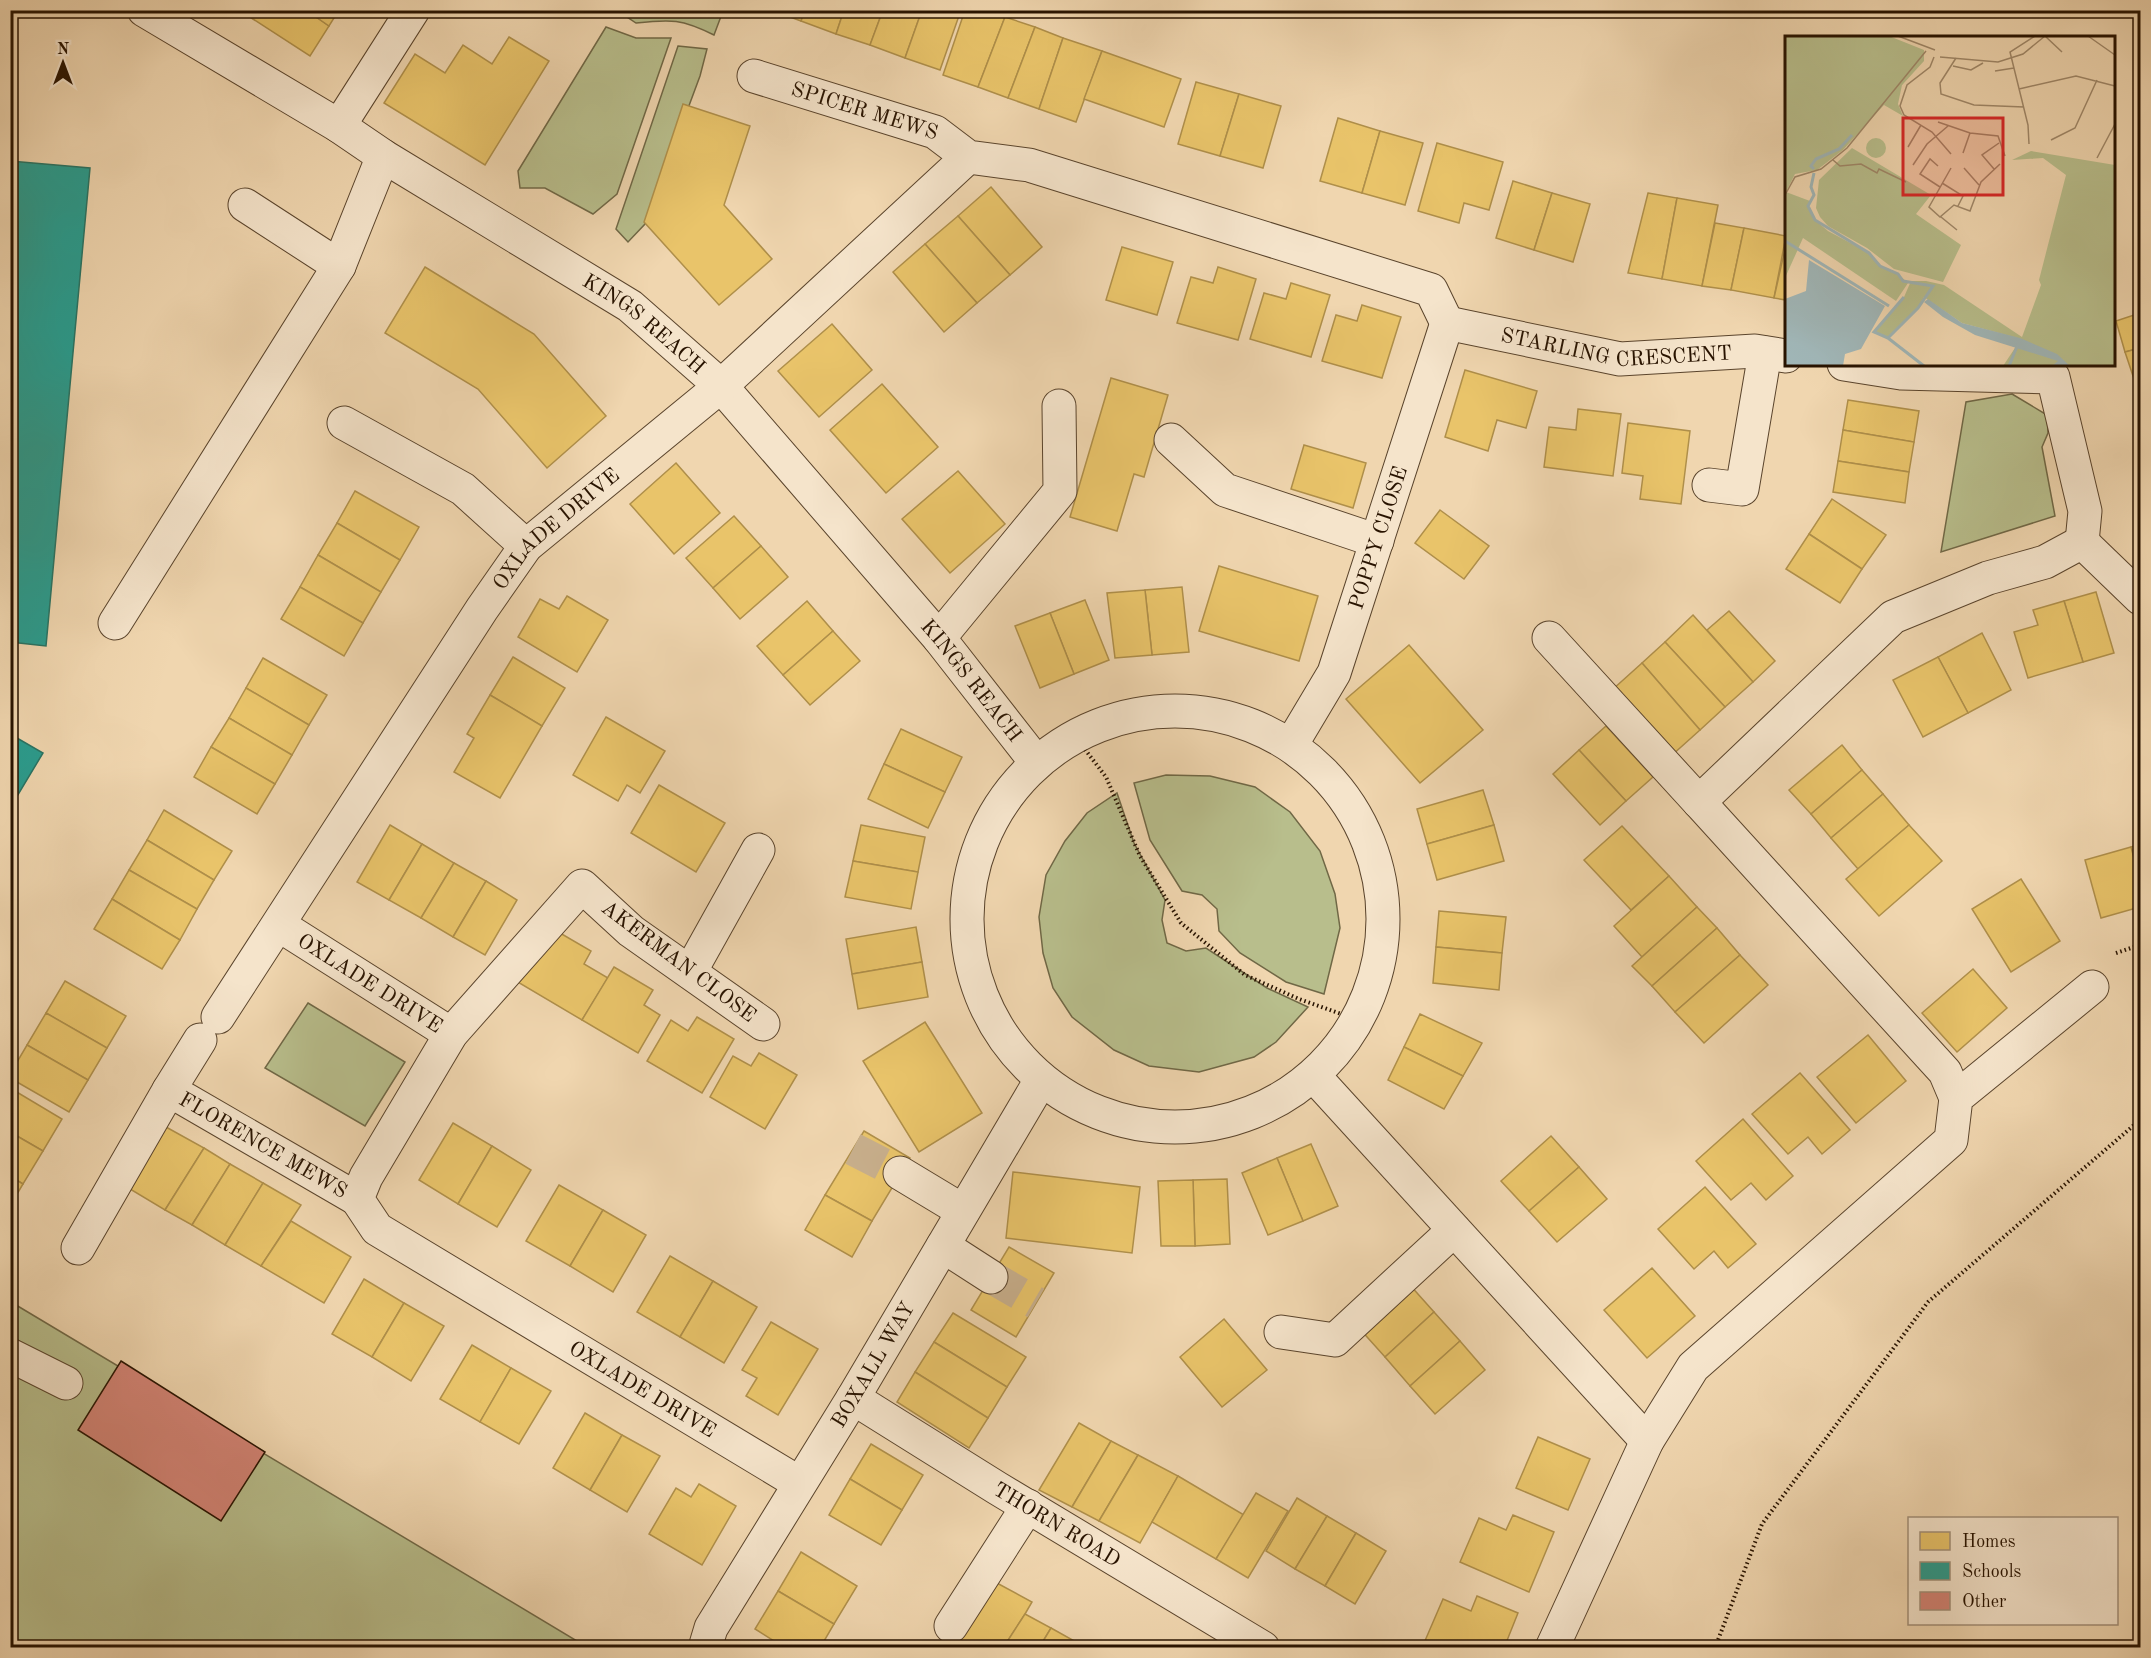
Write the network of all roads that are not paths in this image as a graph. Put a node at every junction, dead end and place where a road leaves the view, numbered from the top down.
1 (144, 10) edge
2 (413, 10) edge
3 (754, 76) dead end
4 (339, 126) junction
5 (383, 156) junction
6 (968, 157) junction
7 (245, 205) dead end
8 (339, 266) junction
9 (1447, 323) junction
10 (1776, 355) edge
11 (1856, 366) edge
12 (721, 386) junction
13 (1059, 406) dead end
14 (344, 423) dead end
15 (1171, 440) dead end
16 (1709, 485) dead end
17 (1377, 541) junction
18 (2082, 542) junction
19 (526, 546) junction
20 (2140, 598) edge
21 (115, 623) dead end
22 (939, 638) junction
23 (1549, 638) dead end
24 (1291, 745) junction
25 (1036, 762) junction
26 (1699, 802) junction
27 (758, 850) dead end
28 (279, 924) junction
29 (690, 972) junction
30 (2092, 987) dead end
31 (763, 1024) dead end
32 (451, 1034) junction
33 (1314, 1076) junction
34 (1041, 1080) junction
35 (169, 1090) junction
36 (1956, 1098) junction
37 (900, 1173) tunnel mouth
38 (357, 1199) junction
39 (963, 1211) junction
40 (1454, 1230) junction
41 (943, 1246) junction
42 (78, 1248) dead end
43 (991, 1277) tunnel mouth
44 (1281, 1332) dead end
45 (10, 1355) edge
46 (66, 1383) dead end
47 (853, 1398) junction
48 (1647, 1441) junction
49 (799, 1483) junction
50 (1028, 1506) junction
51 (951, 1626) dead end
52 (705, 1647) edge
53 (1263, 1647) edge
54 (1552, 1647) edge

1 - 4 street, KINGS REACH
2 - 4 street
3 - 6 street, SPICER MEWS
4 - 5 street, KINGS REACH
5 - 8 street
5 - 12 street, KINGS REACH
6 - 9 street
6 - 12 street, OXLADE DRIVE
7 - 8 street
8 - 21 street
9 - 10 street, STARLING CRESCENT
9 - 17 street, POPPY CLOSE
10 - 16 street
11 - 18 street
12 - 19 street, OXLADE DRIVE
12 - 22 street, KINGS REACH
13 - 22 street
14 - 19 street
15 - 17 street
17 - 24 street, POPPY CLOSE
18 - 20 street
18 - 26 street
19 - 28 street, OXLADE DRIVE
22 - 25 street, KINGS REACH
23 - 26 street
24 - 25 street
24 - 33 street
25 - 34 street
26 - 36 street
27 - 29 street
28 - 32 street, OXLADE DRIVE
28 - 35 street, FLORENCE MEWS
29 - 31 street, AKERMAN CLOSE
29 - 32 street, AKERMAN CLOSE
30 - 36 street
32 - 38 street, OXLADE DRIVE
33 - 34 street
33 - 40 street
34 - 39 street, BOXALL WAY
35 - 38 street, FLORENCE MEWS
35 - 42 street, FLORENCE MEWS
36 - 48 street
37 - 39 street
38 - 49 street, OXLADE DRIVE
39 - 41 street, BOXALL WAY
40 - 44 street
40 - 48 street
41 - 43 street
41 - 47 street, BOXALL WAY
45 - 46 street
47 - 49 street, BOXALL WAY
47 - 50 street, THORN ROAD
48 - 54 street
49 - 52 street, BOXALL WAY
50 - 51 street
50 - 53 street, THORN ROAD

